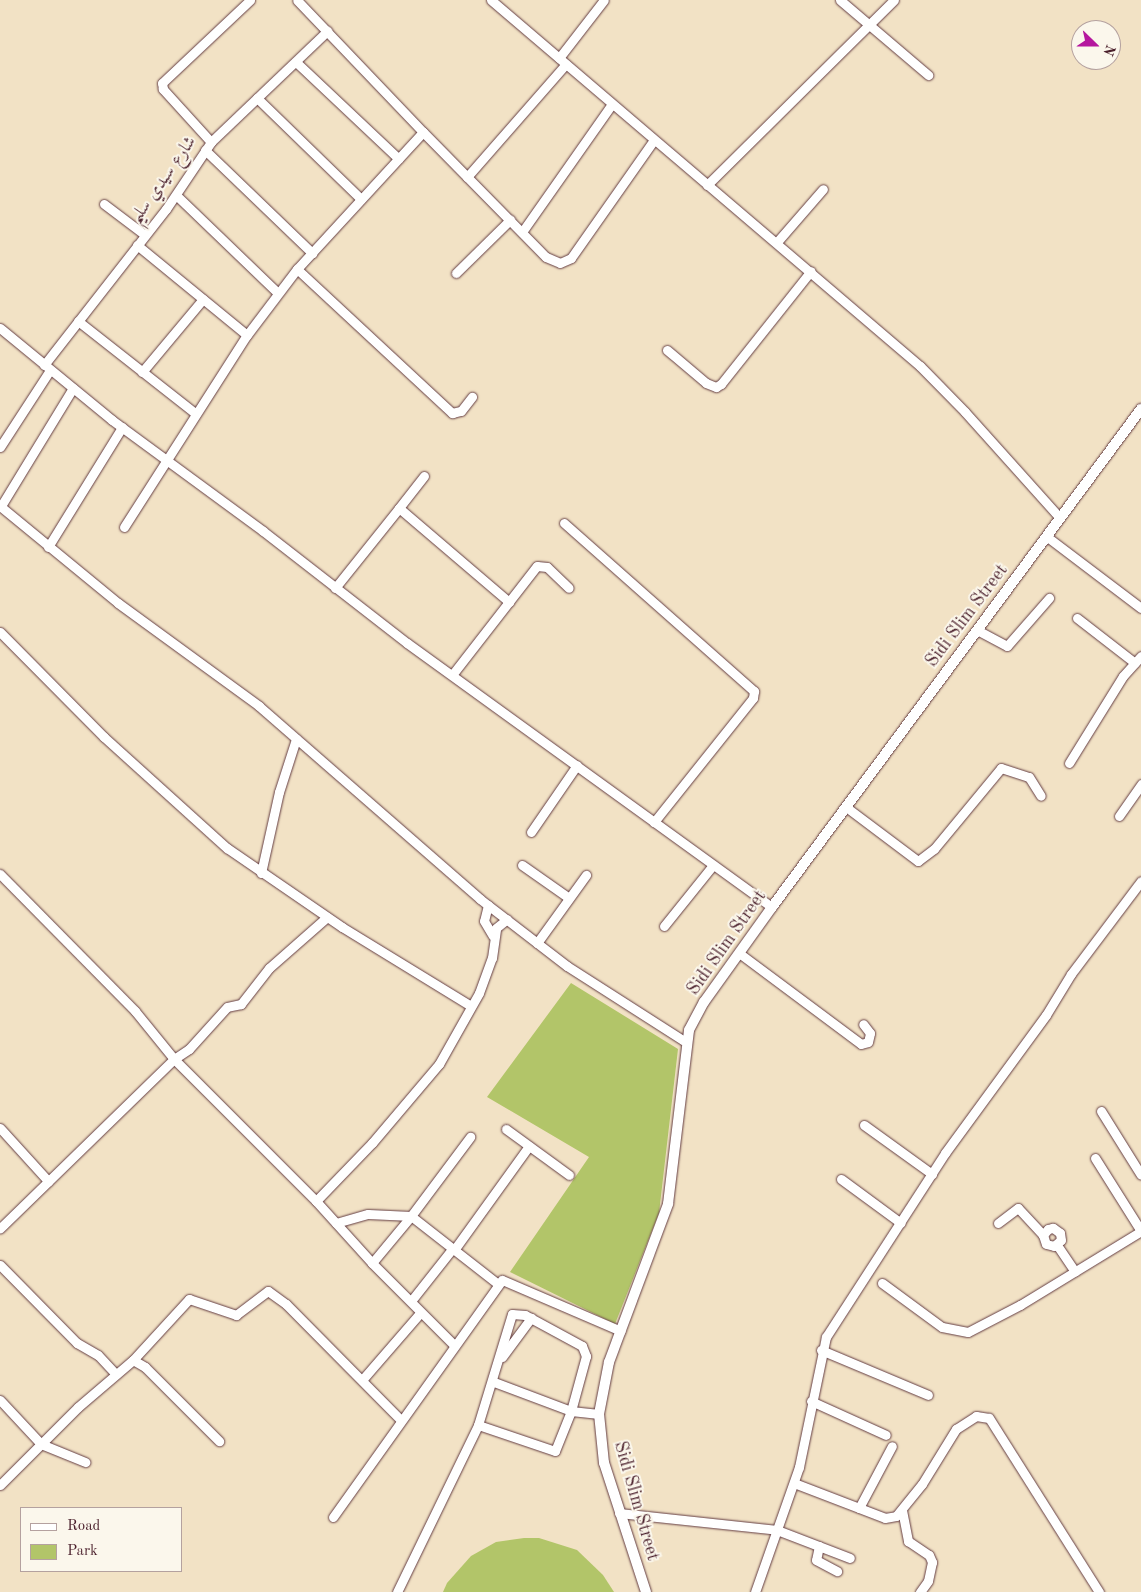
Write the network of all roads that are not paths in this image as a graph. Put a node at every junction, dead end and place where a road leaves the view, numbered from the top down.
1 (250, 0) edge
2 (298, 0) edge
3 (491, 0) edge
4 (604, 0) edge
5 (840, 0) edge
6 (894, 0) edge
7 (868, 25) junction
8 (327, 31) junction
9 (563, 61) junction
10 (296, 62) junction
11 (928, 75) dead end
12 (257, 98) junction
13 (612, 104) junction
14 (423, 132) junction
15 (654, 140) junction
16 (211, 142) junction
17 (205, 150) junction
18 (398, 159) junction
19 (468, 177) junction
20 (707, 185) junction
21 (823, 189) dead end
22 (176, 195) junction
23 (361, 200) junction
24 (104, 204) dead end
25 (510, 220) junction
26 (522, 232) junction
27 (145, 235) junction
28 (776, 242) junction
29 (137, 245) junction
30 (312, 253) junction
31 (297, 269) junction
32 (811, 271) junction
33 (456, 273) dead end
34 (278, 294) junction
35 (203, 299) junction
36 (78, 321) junction
37 (0, 328) edge
38 (247, 335) junction
39 (667, 350) dead end
40 (47, 367) junction
41 (142, 372) junction
42 (73, 388) junction
43 (472, 397) dead end
44 (1141, 409) edge
45 (196, 414) junction
46 (122, 427) junction
47 (0, 447) edge
48 (167, 460) junction
49 (424, 476) dead end
50 (0, 506) edge
51 (399, 508) junction
52 (1060, 518) junction
53 (564, 523) dead end
54 (124, 526) dead end
55 (1046, 536) junction
56 (48, 546) junction
57 (335, 588) junction
58 (568, 588) dead end
59 (1049, 598) dead end
60 (509, 602) junction
61 (1141, 608) edge
62 (1077, 618) dead end
63 (977, 630) junction
64 (0, 632) edge
65 (1138, 659) edge
66 (452, 676) junction
67 (296, 739) junction
68 (1069, 763) dead end
69 (577, 765) junction
70 (1141, 784) edge
71 (1041, 796) dead end
72 (846, 807) junction
73 (1119, 816) dead end
74 (654, 822) junction
75 (531, 832) dead end
76 (522, 865) dead end
77 (713, 865) junction
78 (261, 873) junction
79 (0, 874) edge
80 (586, 875) dead end
81 (1141, 881) edge
82 (569, 898) junction
83 (488, 905) junction
84 (772, 907) junction
85 (327, 917) junction
86 (507, 919) junction
87 (664, 926) dead end
88 (493, 936) junction
89 (537, 943) junction
90 (739, 953) junction
91 (472, 1006) junction
92 (863, 1024) dead end
93 (686, 1042) junction
94 (174, 1059) junction
95 (1101, 1111) dead end
96 (864, 1125) dead end
97 (0, 1128) edge
98 (506, 1129) dead end
99 (470, 1137) dead end
100 (529, 1146) junction
101 (1095, 1158) dead end
102 (932, 1174) junction
103 (569, 1175) dead end
104 (1141, 1175) edge
105 (841, 1179) dead end
106 (48, 1181) junction
107 (316, 1201) junction
108 (411, 1216) junction
109 (336, 1223) junction
110 (901, 1223) junction
111 (998, 1223) dead end
112 (0, 1228) edge
113 (1141, 1231) edge
114 (1043, 1235) junction
115 (1057, 1245) junction
116 (453, 1250) junction
117 (372, 1263) junction
118 (0, 1265) edge
119 (1075, 1272) junction
120 (882, 1283) dead end
121 (498, 1284) junction
122 (411, 1301) junction
123 (420, 1313) junction
124 (531, 1318) junction
125 (621, 1331) junction
126 (454, 1345) junction
127 (821, 1350) junction
128 (500, 1359) junction
129 (133, 1360) junction
130 (116, 1374) junction
131 (362, 1380) junction
132 (494, 1382) junction
133 (928, 1396) dead end
134 (0, 1400) edge
135 (811, 1401) junction
136 (571, 1411) junction
137 (599, 1414) junction
138 (400, 1419) junction
139 (478, 1424) junction
140 (886, 1435) dead end
141 (219, 1441) dead end
142 (41, 1444) junction
143 (892, 1446) dead end
144 (85, 1462) dead end
145 (794, 1483) junction
146 (0, 1486) edge
147 (859, 1508) junction
148 (902, 1510) junction
149 (619, 1513) junction
150 (333, 1516) dead end
151 (777, 1530) junction
152 (819, 1546) junction
153 (850, 1558) dead end
154 (837, 1571) dead end
155 (397, 1592) edge
156 (646, 1592) edge
157 (754, 1592) edge
158 (920, 1592) edge
159 (1099, 1592) edge

1 - 16 street
2 - 8 street
3 - 9 street
4 - 9 street
5 - 7 street
6 - 7 street
7 - 11 street
7 - 20 street
8 - 10 street, شارع سيدي سليم
8 - 14 street
9 - 13 street
9 - 19 street
10 - 12 street, شارع سيدي سليم
10 - 18 street
12 - 16 street, شارع سيدي سليم
12 - 23 street
13 - 15 street
13 - 26 street
14 - 18 street
14 - 19 street
15 - 20 street
15 - 26 street
16 - 17 street, شارع سيدي سليم
17 - 22 street, شارع سيدي سليم
17 - 30 street
18 - 23 street
19 - 25 street
20 - 28 street
21 - 28 street
22 - 27 street, شارع سيدي سليم
22 - 34 street
23 - 30 street
24 - 27 street
25 - 26 street
25 - 33 street
27 - 29 street, شارع سيدي سليم
28 - 32 street
29 - 35 street
29 - 36 street, شارع سيدي سليم
30 - 31 street
31 - 34 street
31 - 43 street
32 - 39 street
32 - 52 street
34 - 38 street
35 - 38 street
35 - 41 street
36 - 40 street, شارع سيدي سليم
36 - 41 street
37 - 40 street
38 - 45 street
40 - 42 street
40 - 47 street, شارع سيدي سليم
41 - 45 street
42 - 46 street
42 - 50 street
44 - 52 main road, Sidi Slim Street
45 - 48 street
46 - 48 street
46 - 56 street
48 - 54 street
48 - 57 street
49 - 51 street
50 - 56 street
51 - 57 street
51 - 60 street
52 - 55 main road, Sidi Slim Street
53 - 74 street
55 - 61 street
55 - 63 main road, Sidi Slim Street
56 - 67 street
57 - 66 street
58 - 60 street
59 - 63 street
60 - 66 street
62 - 65 street
63 - 72 main road, Sidi Slim Street
64 - 78 street
65 - 68 street
66 - 69 street
67 - 78 street
67 - 83 street
69 - 74 street
69 - 75 street
70 - 73 street
71 - 72 street
72 - 84 main road, Sidi Slim Street
74 - 77 street
76 - 82 street
77 - 84 street
77 - 87 street
78 - 85 street
79 - 94 street
80 - 82 street
81 - 102 street
82 - 89 street
83 - 86 street
83 - 88 street
84 - 90 main road, Sidi Slim Street
85 - 91 street
85 - 94 street
86 - 88 street
86 - 89 street
88 - 91 street
89 - 93 street
90 - 92 street
90 - 93 main road, Sidi Slim Street
91 - 107 street
93 - 125 main road, Sidi Slim Street
94 - 106 street
94 - 107 street
95 - 104 street
96 - 102 street
97 - 106 street
98 - 100 street
99 - 108 street
100 - 103 street
100 - 116 street
101 - 113 street
102 - 110 street
105 - 110 street
106 - 112 street
107 - 109 street
108 - 109 street
108 - 116 street
108 - 117 street
109 - 117 street
110 - 127 street
111 - 114 street
113 - 119 street
114 - 115 street
114 - 115 street
115 - 119 street
116 - 121 street
116 - 122 street
117 - 122 street
118 - 130 street
119 - 120 street
121 - 125 street
121 - 126 street
122 - 123 street
123 - 126 street
123 - 131 street
124 - 128 street
124 - 128 street
124 - 136 street
125 - 137 main road, Sidi Slim Street
126 - 138 street
127 - 133 street
127 - 135 street
128 - 132 street
129 - 130 street
129 - 131 street
129 - 141 street
130 - 142 street
131 - 138 street
132 - 136 street
132 - 139 street
134 - 142 street
135 - 140 street
135 - 145 street
136 - 137 street
136 - 139 street
137 - 149 main road, Sidi Slim Street
138 - 150 street
139 - 155 street
142 - 144 street
142 - 146 street
143 - 147 street
145 - 147 street
145 - 151 street
147 - 148 street
148 - 158 street
148 - 159 street
149 - 151 street
149 - 156 main road, Sidi Slim Street
151 - 152 street
151 - 157 street
152 - 153 street
152 - 154 street

